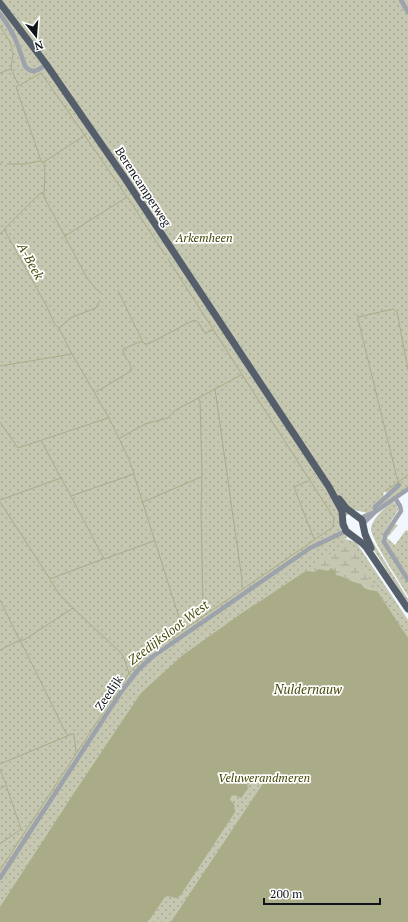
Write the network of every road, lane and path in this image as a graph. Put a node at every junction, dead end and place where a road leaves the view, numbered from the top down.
1 (401, 0) edge
2 (0, 3) edge
3 (408, 12) edge
4 (0, 14) edge
5 (46, 64) junction
6 (399, 485) dead end
7 (329, 487) junction
8 (408, 489) edge
9 (395, 498) junction
10 (375, 512) junction
11 (344, 520) junction
12 (361, 521) junction
13 (346, 531) junction
14 (353, 535) junction
15 (377, 563) junction
16 (408, 580) edge
17 (408, 609) edge
18 (0, 878) edge

1 - 3 street
2 - 5 main road, Berencamperweg
4 - 5 street
5 - 7 main road, Berencamperweg
6 - 10 street
7 - 11 main road, Berencamperweg
7 - 12 main road, Berencamperweg
8 - 9 street
9 - 10 street
9 - 16 street
10 - 12 street
11 - 12 main road
11 - 13 main road
12 - 14 main road
12 - 15 main road
13 - 14 main road
13 - 18 street, Zeedijk
14 - 15 main road
15 - 17 main road

